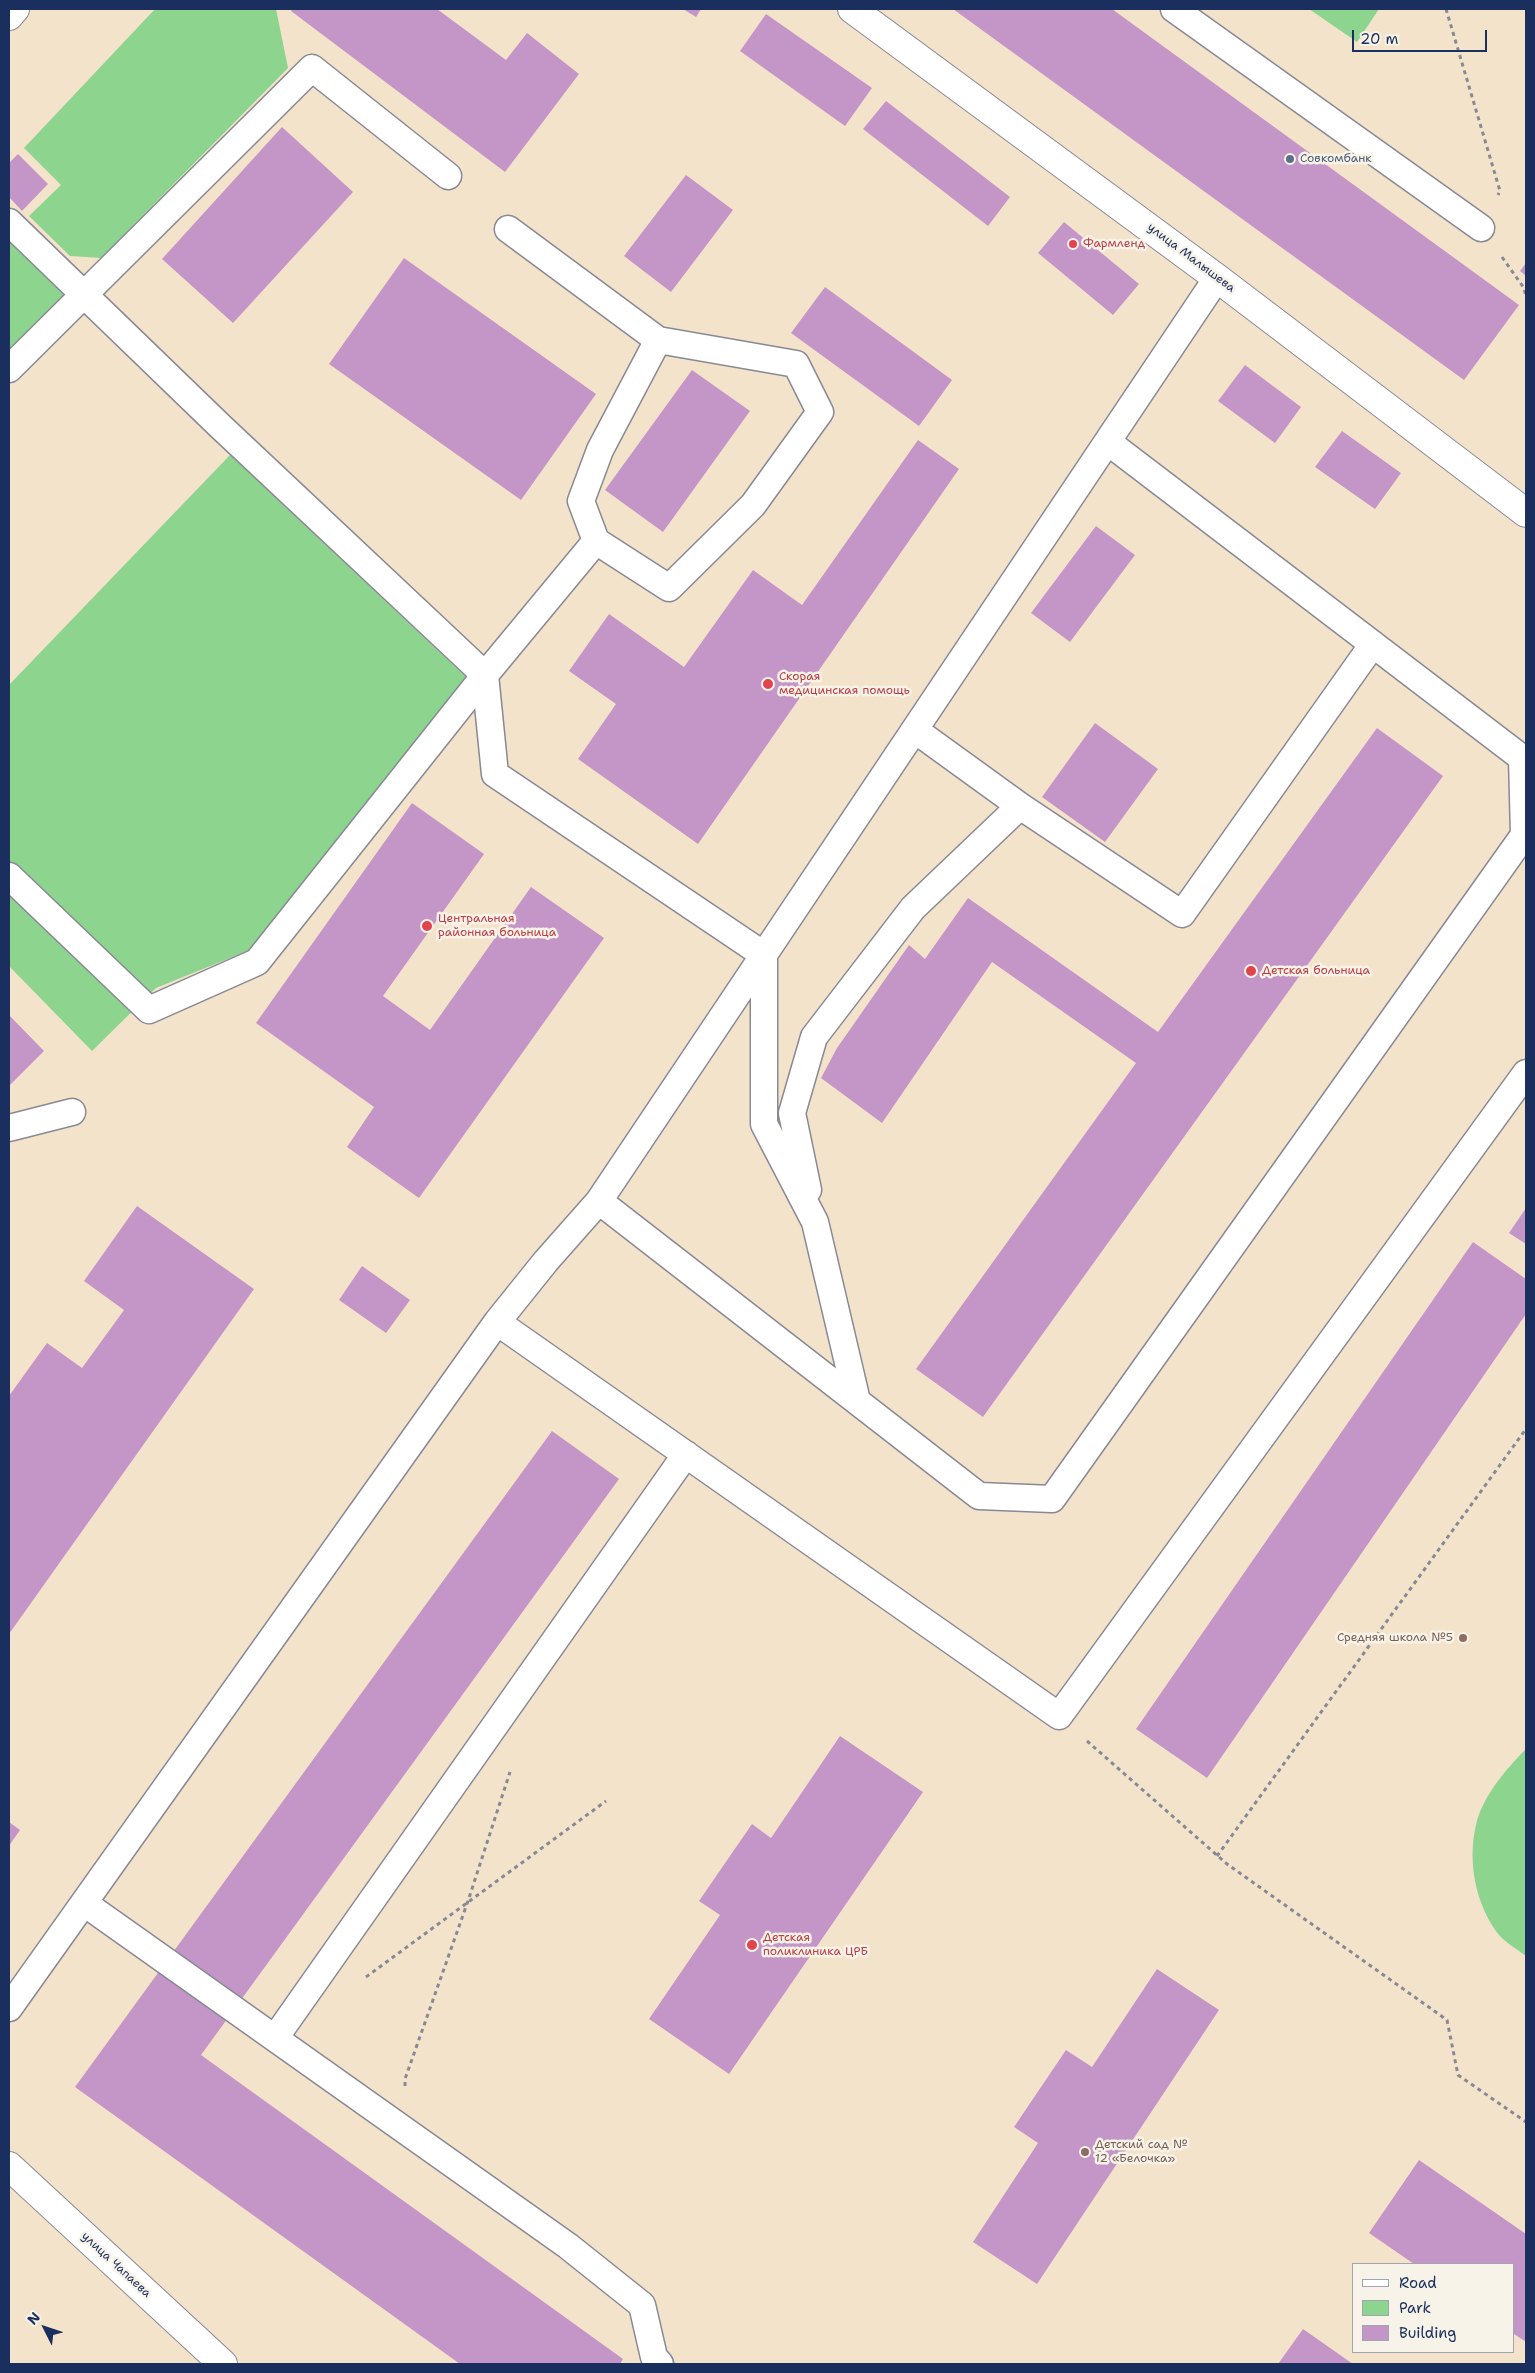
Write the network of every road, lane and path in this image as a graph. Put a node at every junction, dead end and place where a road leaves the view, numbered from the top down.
1 (852, 9) edge
2 (1174, 9) edge
3 (1446, 9) edge
4 (448, 176) dead end
5 (9, 222) edge
6 (1481, 228) junction
7 (508, 230) dead end
8 (1217, 278) junction
9 (83, 293) junction
10 (1526, 297) edge
11 (658, 340) junction
12 (9, 369) edge
13 (1108, 442) junction
14 (1526, 512) edge
15 (596, 541) junction
16 (1373, 644) junction
17 (485, 675) junction
18 (915, 730) junction
19 (1020, 806) junction
20 (9, 876) edge
21 (764, 955) junction
22 (1526, 1073) edge
23 (72, 1112) dead end
24 (9, 1128) edge
25 (599, 1201) junction
26 (815, 1222) junction
27 (497, 1322) junction
28 (857, 1401) junction
29 (1526, 1429) edge
30 (686, 1454) junction
31 (1059, 1716) junction
32 (491, 1730) junction
33 (606, 1801) dead end
34 (1217, 1856) junction
35 (468, 1901) junction
36 (84, 1903) junction
37 (314, 1983) junction
38 (9, 2008) edge
39 (276, 2038) junction
40 (1526, 2122) edge
41 (408, 2132) junction
42 (9, 2166) edge
43 (223, 2364) edge
44 (660, 2364) edge

1 - 8 street, улица Малышева
2 - 6 lane
3 - 6 path
4 - 9 lane
5 - 9 lane
6 - 10 path
7 - 11 lane
8 - 13 lane
8 - 14 street, улица Малышева
9 - 12 lane
9 - 17 lane
11 - 15 lane
11 - 15 lane
13 - 16 lane
13 - 18 lane
15 - 17 lane
16 - 19 lane
16 - 28 lane
17 - 20 lane
17 - 21 lane
18 - 19 lane
18 - 21 lane
19 - 26 lane
21 - 25 lane
21 - 26 lane
22 - 31 lane
23 - 24 lane
25 - 27 lane
25 - 28 lane
26 - 28 lane
27 - 30 lane
27 - 36 lane
29 - 34 path
30 - 31 lane
30 - 32 lane
31 - 34 path
32 - 35 path
32 - 37 lane
33 - 35 path
34 - 40 path
35 - 37 path
35 - 41 path
36 - 38 lane
36 - 39 lane
37 - 39 lane
39 - 41 lane
41 - 44 lane
42 - 43 street, улица Чапаева

